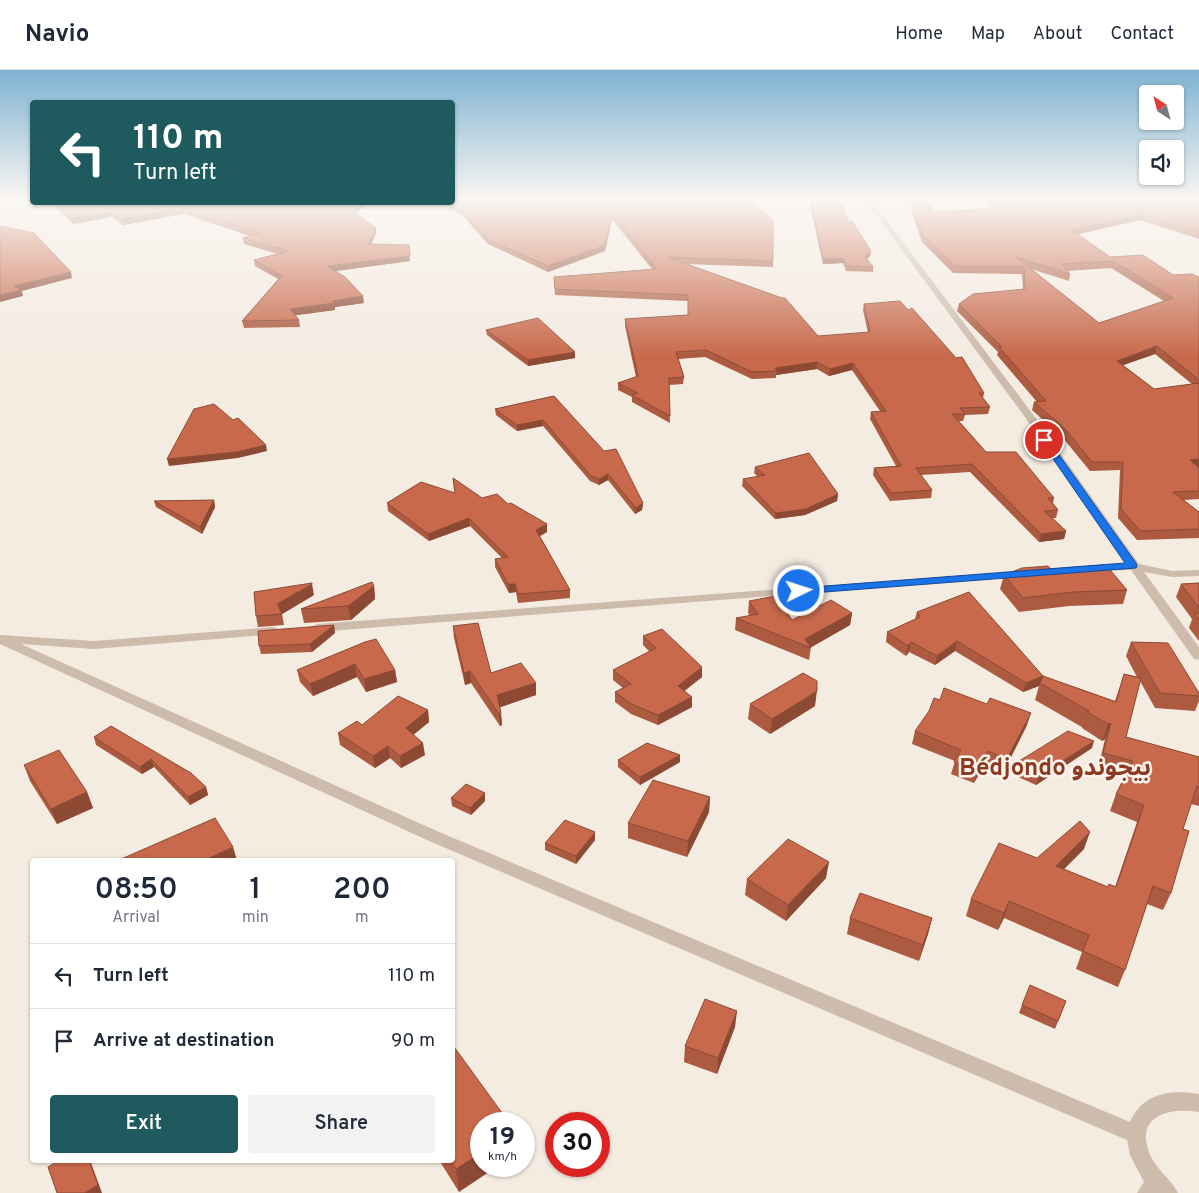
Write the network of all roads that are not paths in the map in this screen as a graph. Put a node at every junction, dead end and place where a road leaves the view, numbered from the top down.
1 (905, 252) edge
2 (1132, 566) junction
3 (1083, 569) edge
4 (1034, 573) edge
5 (1199, 573) edge
6 (302, 629) edge
7 (282, 631) edge
8 (0, 638) edge
9 (1199, 656) edge
10 (1199, 1103) edge
11 (1137, 1135) junction
12 (1157, 1190) edge

1 - 2 street
2 - 3 street
2 - 5 street
2 - 9 street
4 - 6 street
7 - 8 street
8 - 11 street
10 - 11 street
11 - 12 street

